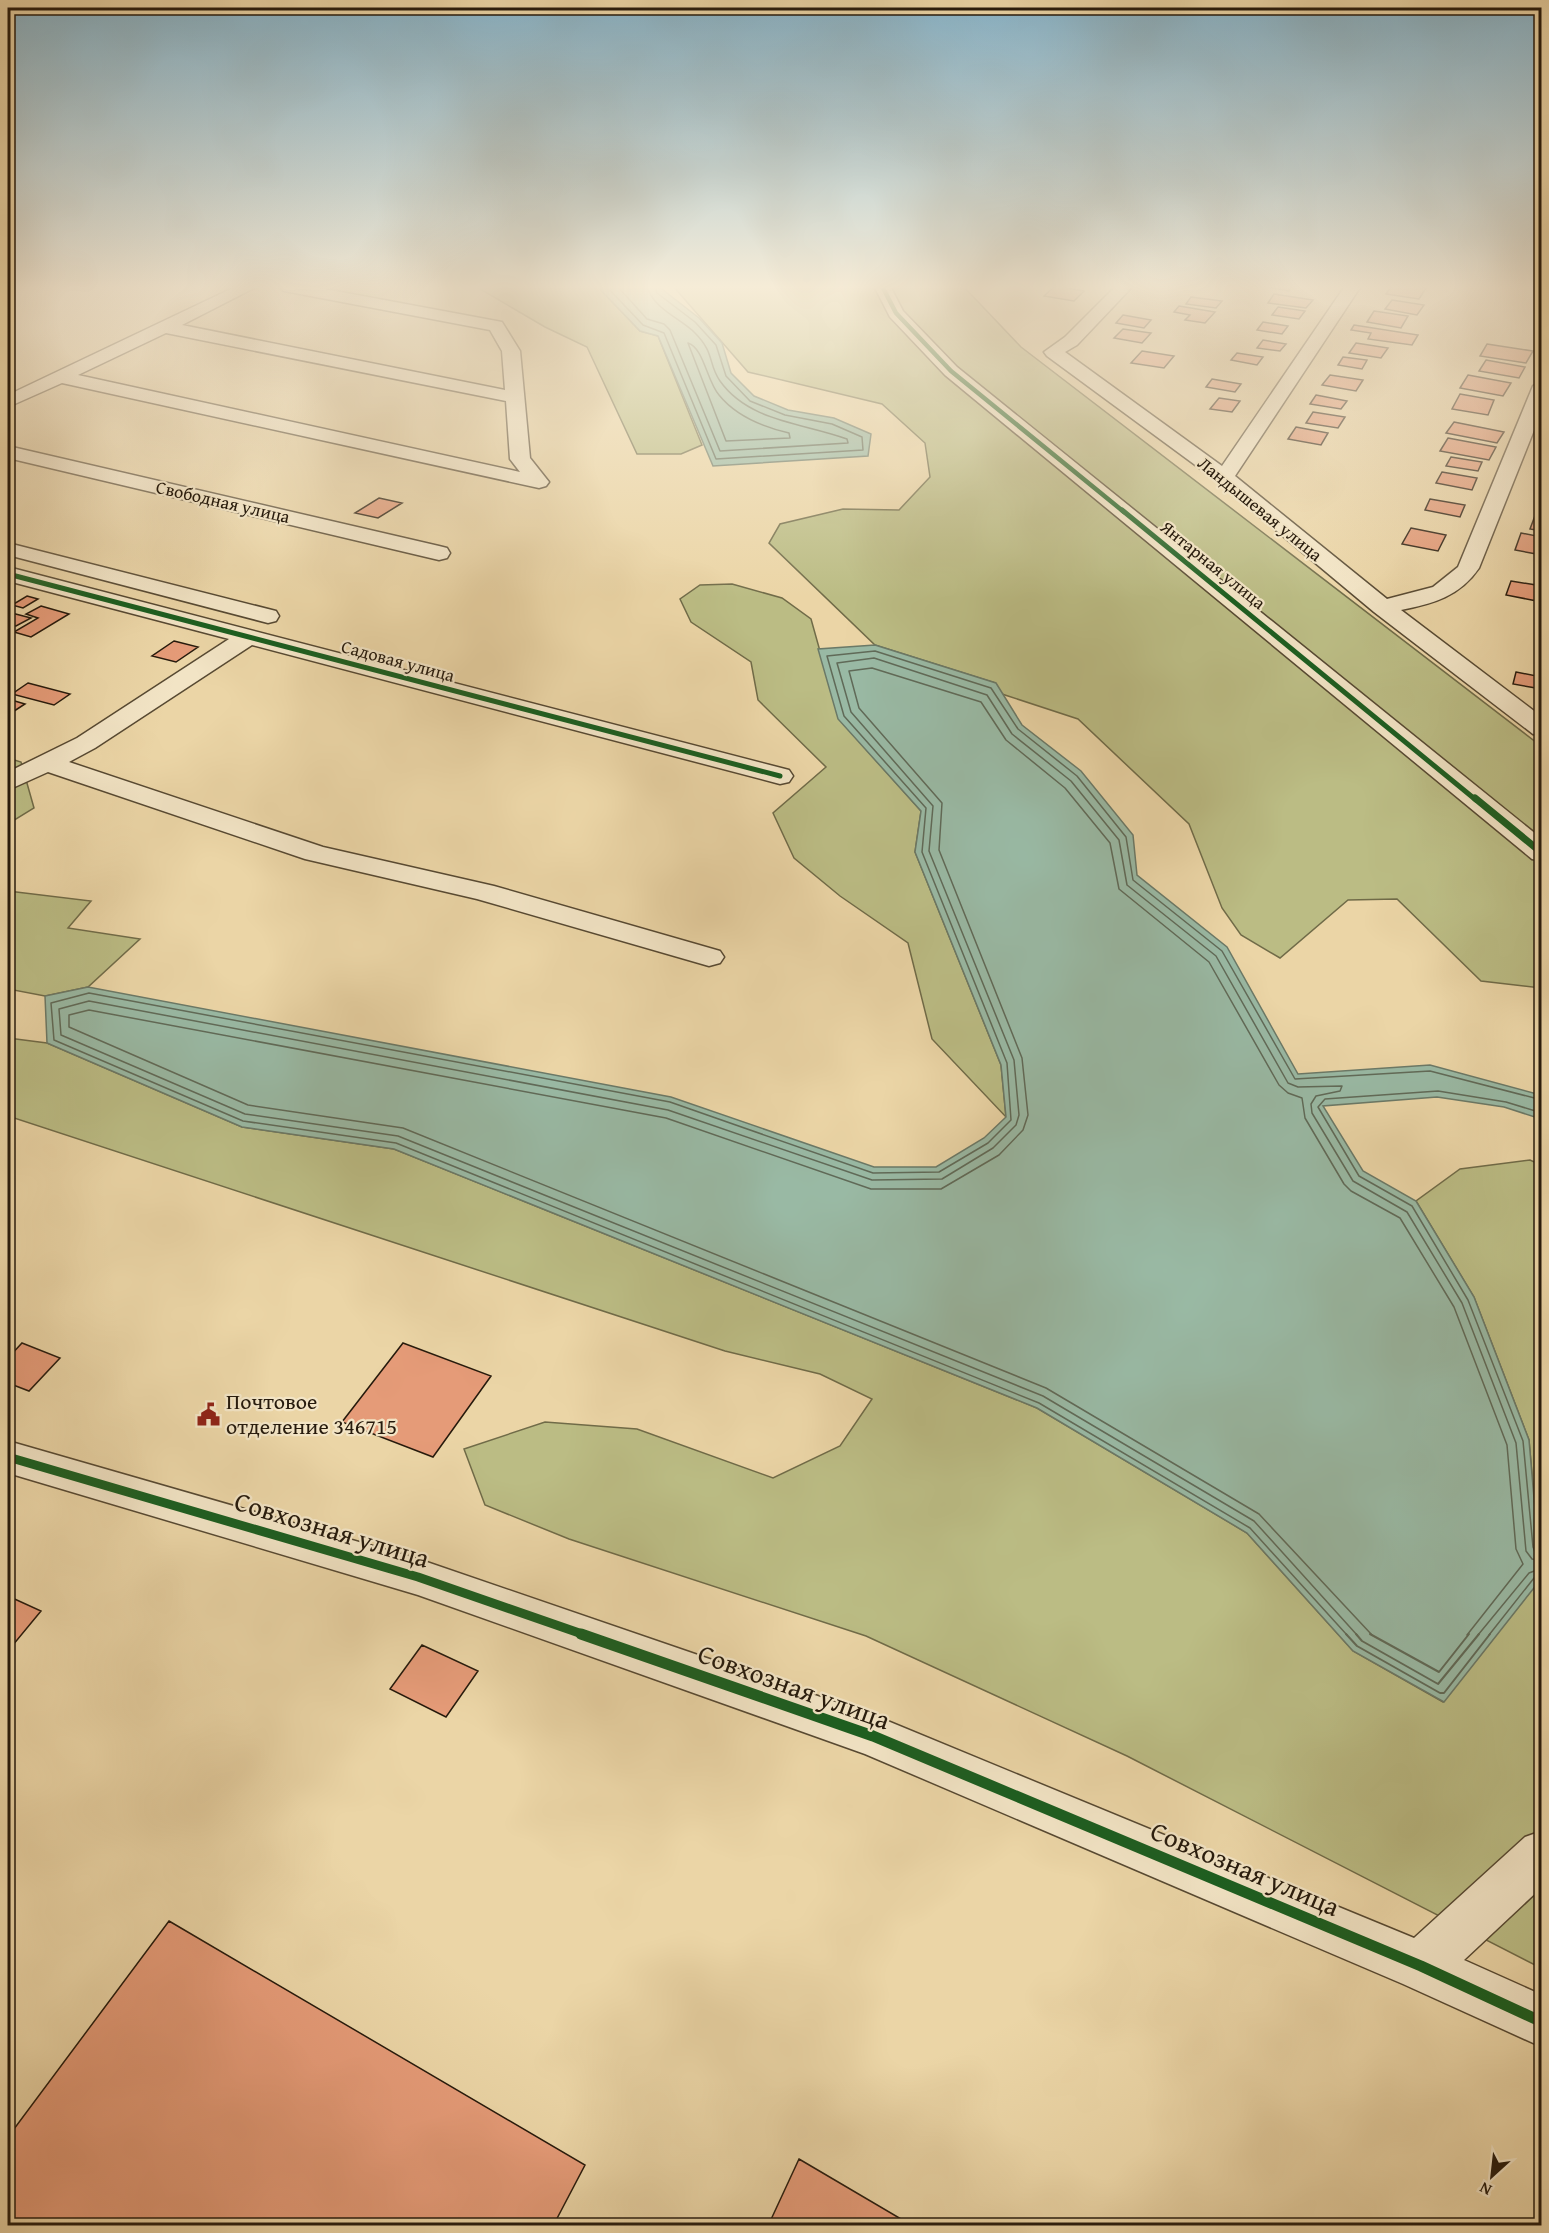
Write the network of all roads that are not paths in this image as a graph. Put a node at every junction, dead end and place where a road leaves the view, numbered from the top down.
1 (33, 390) edge
2 (120, 390) edge
3 (479, 390) edge
4 (513, 390) edge
5 (975, 390) edge
6 (1105, 390) edge
7 (1283, 390) edge
8 (1540, 390) edge
9 (513, 397) junction
10 (8, 402) edge
11 (8, 452) edge
12 (1224, 477) junction
13 (8, 549) edge
14 (439, 553) dead end
15 (8, 574) edge
16 (1382, 608) junction
17 (268, 615) dead end
18 (249, 637) junction
19 (1542, 729) edge
20 (47, 763) junction
21 (780, 776) dead end
22 (8, 782) edge
23 (1542, 853) edge
24 (709, 957) dead end
25 (8, 1457) edge
26 (1542, 1854) edge
27 (1421, 1965) junction
28 (1542, 2022) edge

1 - 10 street
2 - 9 street
3 - 9 street
4 - 9 street
5 - 23 street, Янтарная улица
6 - 12 street, Ландышевая улица
7 - 12 street
8 - 16 street
11 - 14 street, Свободная улица
12 - 16 street, Ландышевая улица
13 - 17 street
15 - 18 street, Садовая улица
16 - 19 street, Ландышевая улица
18 - 20 street
18 - 21 street, Садовая улица
20 - 22 street
20 - 24 street
25 - 27 street, Совхозная улица
26 - 27 street
27 - 28 street, Совхозная улица

